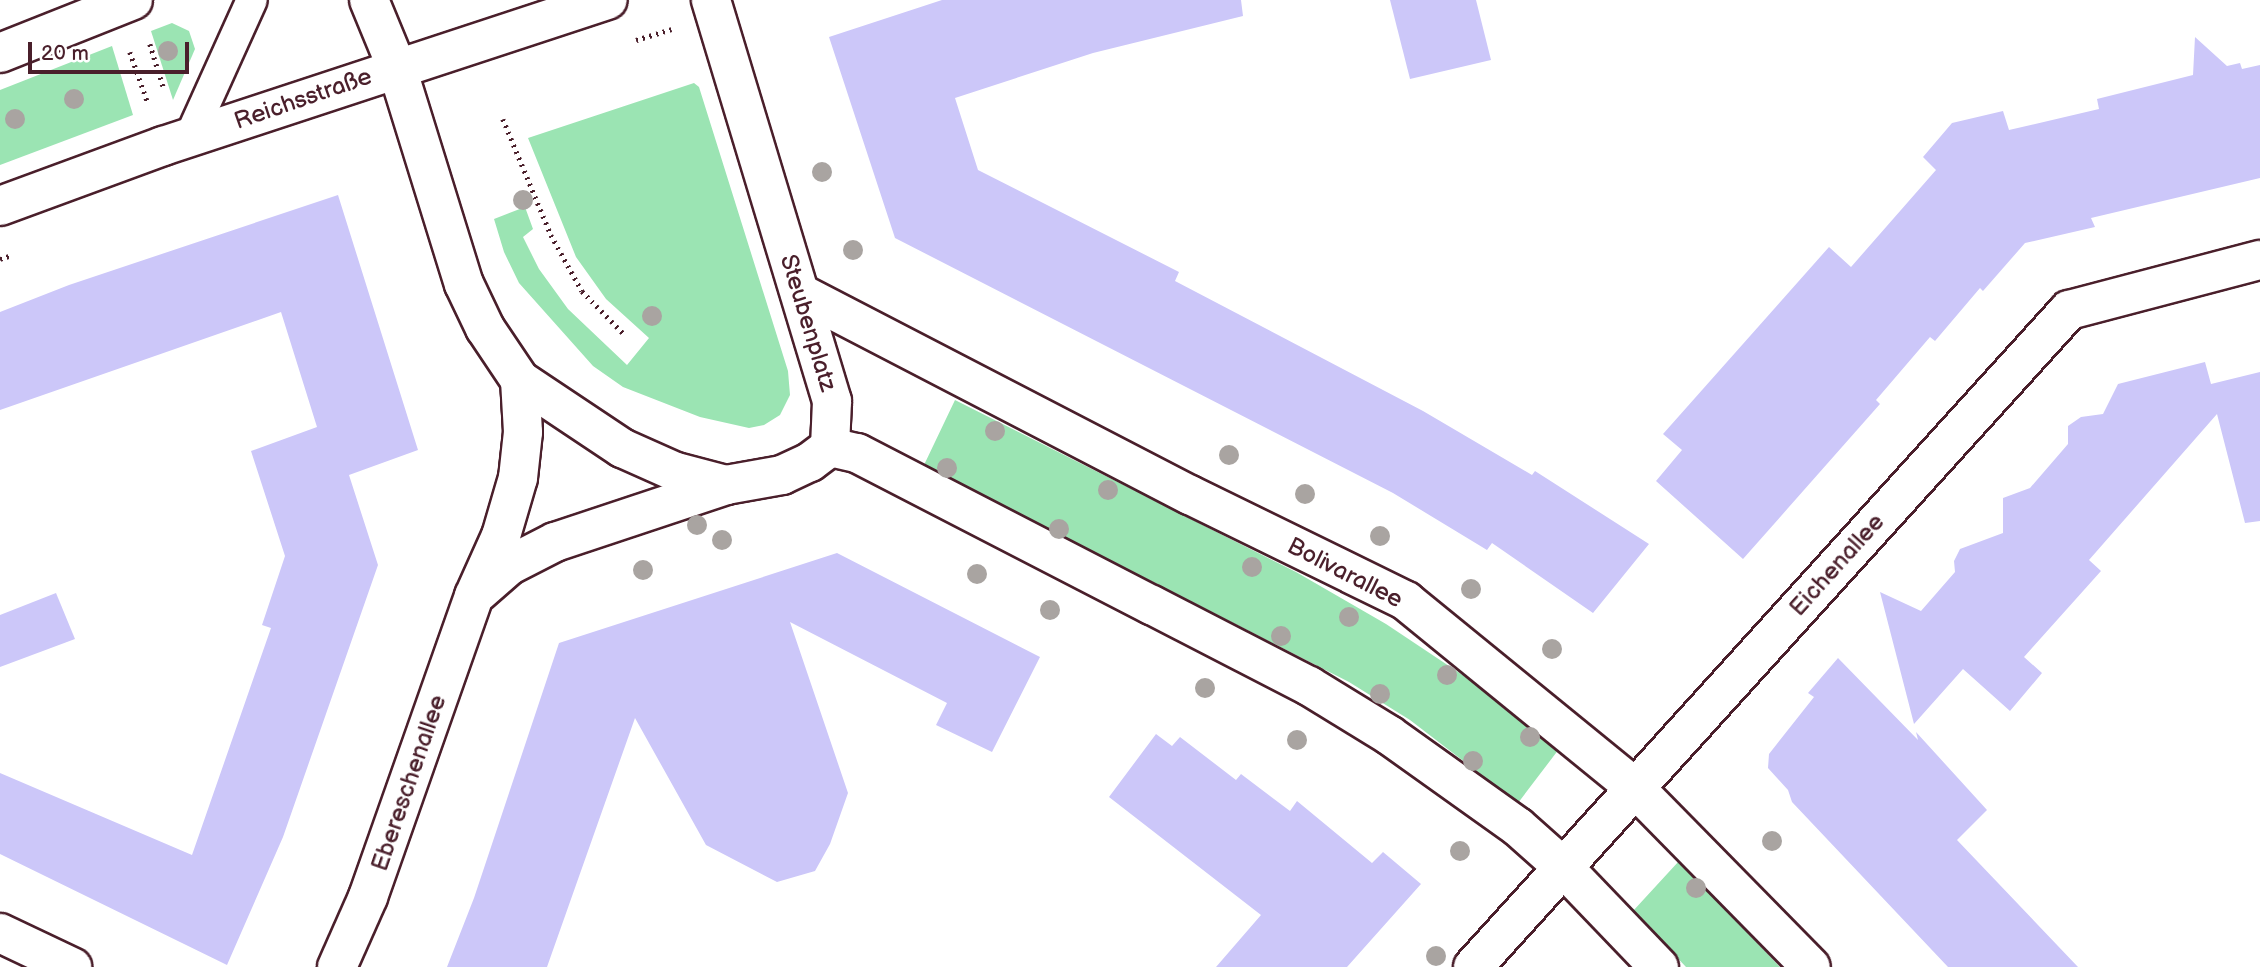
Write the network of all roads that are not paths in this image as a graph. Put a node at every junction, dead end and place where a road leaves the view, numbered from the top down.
1 (252, 0) edge
2 (369, 0) edge
3 (608, 0) edge
4 (711, 0) edge
5 (139, 16) edge
6 (0, 53) edge
7 (397, 68) junction
8 (190, 137) junction
9 (0, 206) edge
10 (2260, 260) edge
11 (800, 293) junction
12 (520, 380) junction
13 (830, 447) junction
14 (726, 485) junction
15 (474, 596) junction
16 (1634, 787) junction
17 (1562, 866) junction
18 (0, 933) edge
19 (72, 967) edge
20 (337, 967) edge
21 (1473, 967) edge
22 (1659, 967) edge
23 (1811, 967) edge

1 - 8 lane
2 - 7 street
3 - 7 street, Reichsstraße
4 - 11 street, Steubenplatz
5 - 6 street
7 - 8 street, Reichsstraße
7 - 12 street
8 - 9 street, Reichsstraße
10 - 16 street, Eichenallee
11 - 13 street, Steubenplatz
11 - 16 street, Bolivarallee
12 - 14 street
12 - 15 street, Ebereschenallee
13 - 14 street
13 - 17 street
14 - 15 street, Ebereschenallee
15 - 20 street, Ebereschenallee
16 - 17 street, Eichenallee
16 - 23 street, Bolivarallee
17 - 21 street, Eichenallee
17 - 22 street
18 - 19 street

